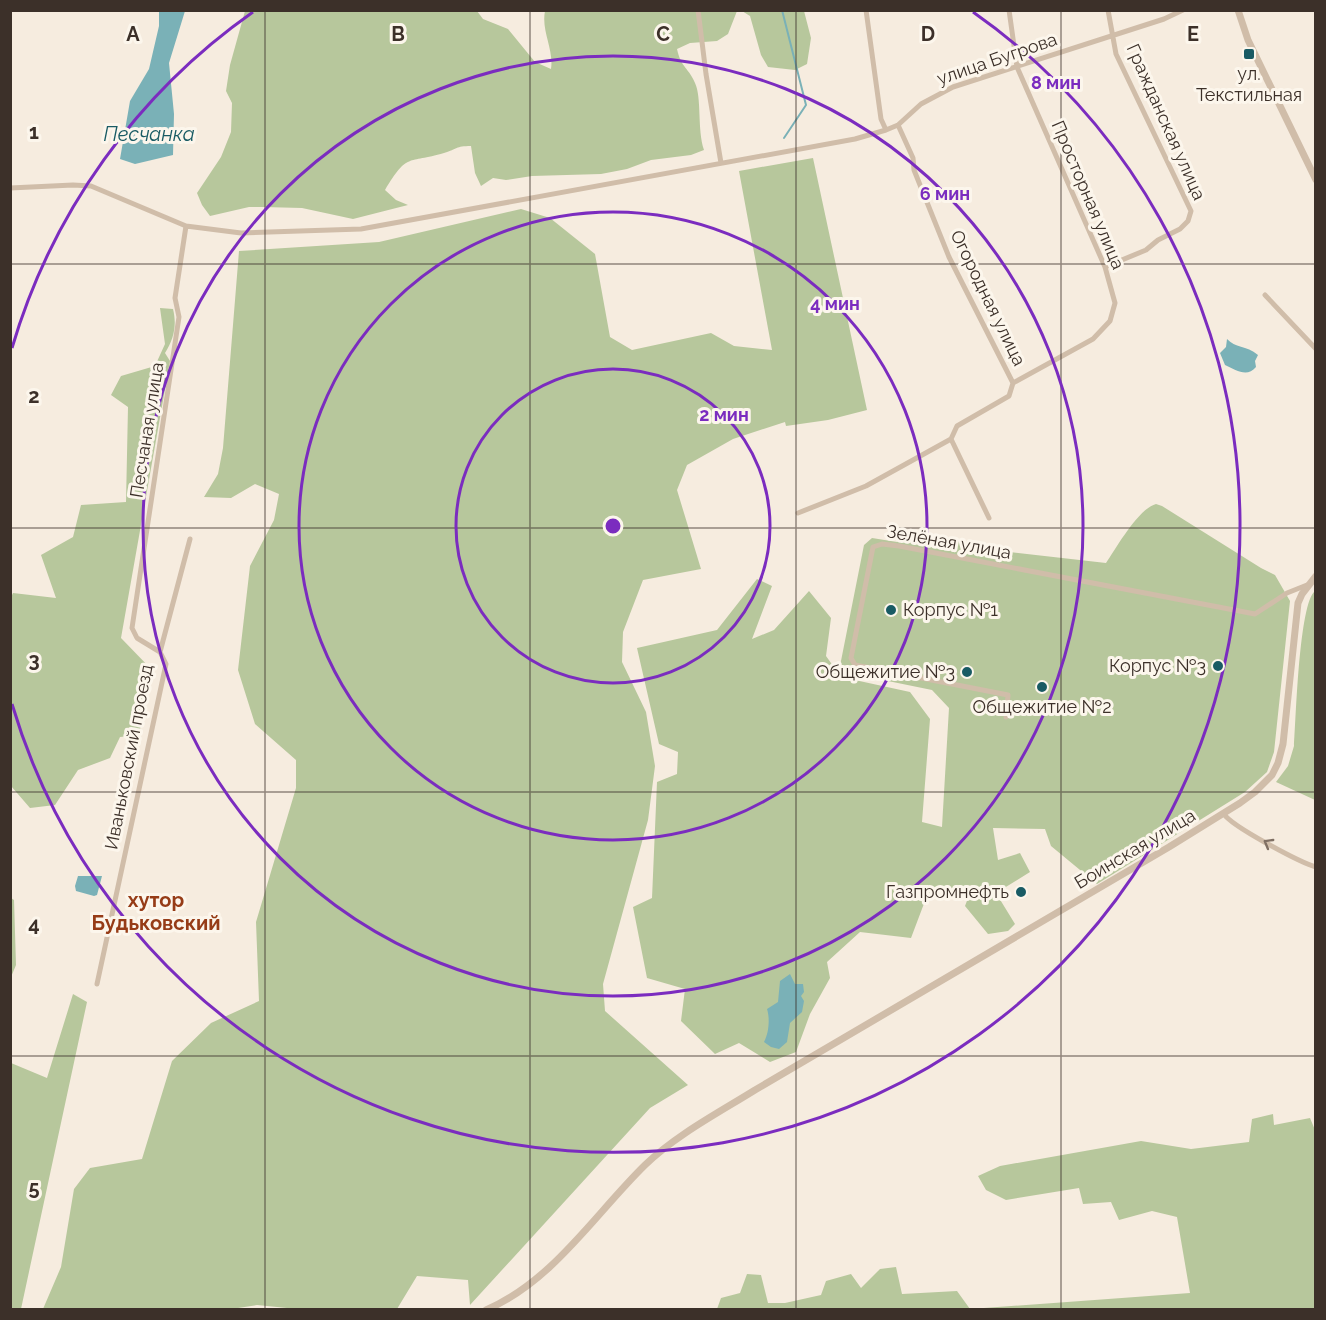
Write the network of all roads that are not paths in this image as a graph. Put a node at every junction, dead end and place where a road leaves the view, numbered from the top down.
1 (698, 10) edge
2 (866, 10) edge
3 (1009, 10) edge
4 (1108, 10) edge
5 (1183, 10) edge
6 (1238, 10) edge
7 (1112, 35) junction
8 (1017, 67) junction
9 (898, 125) junction
10 (886, 130) junction
11 (721, 163) junction
12 (1316, 180) edge
13 (10, 188) edge
14 (186, 226) junction
15 (1105, 267) junction
16 (1266, 295) dead end
17 (1316, 349) edge
18 (1013, 383) junction
19 (951, 439) junction
20 (798, 513) dead end
21 (989, 518) dead end
22 (190, 539) dead end
23 (1316, 576) edge
24 (1307, 585) junction
25 (160, 652) junction
26 (1006, 717) dead end
27 (1224, 814) junction
28 (1316, 867) edge
29 (97, 984) dead end
30 (486, 1310) edge

1 - 11 street
2 - 10 street
3 - 8 street, Просторная улица
4 - 7 street, Гражданская улица
5 - 7 street, улица Бугрова
6 - 12 street
7 - 8 street, улица Бугрова
7 - 15 street, Гражданская улица
8 - 9 street, улица Бугрова
8 - 15 street, Просторная улица
9 - 10 street, улица Бугрова
9 - 18 street, Огородная улица
10 - 11 street, улица Бугрова
11 - 14 street, улица Бугрова
13 - 14 street, улица Бугрова
14 - 25 street, Песчаная улица
15 - 18 street, Просторная улица
16 - 17 street
18 - 19 street
19 - 20 street
19 - 21 street
22 - 25 street, Иваньковский проезд
23 - 24 street
24 - 26 street, Зелёная улица
24 - 27 street, Боинская улица
25 - 29 street, Иваньковский проезд
28 -> 27 street
27 - 30 street, Боинская улица

